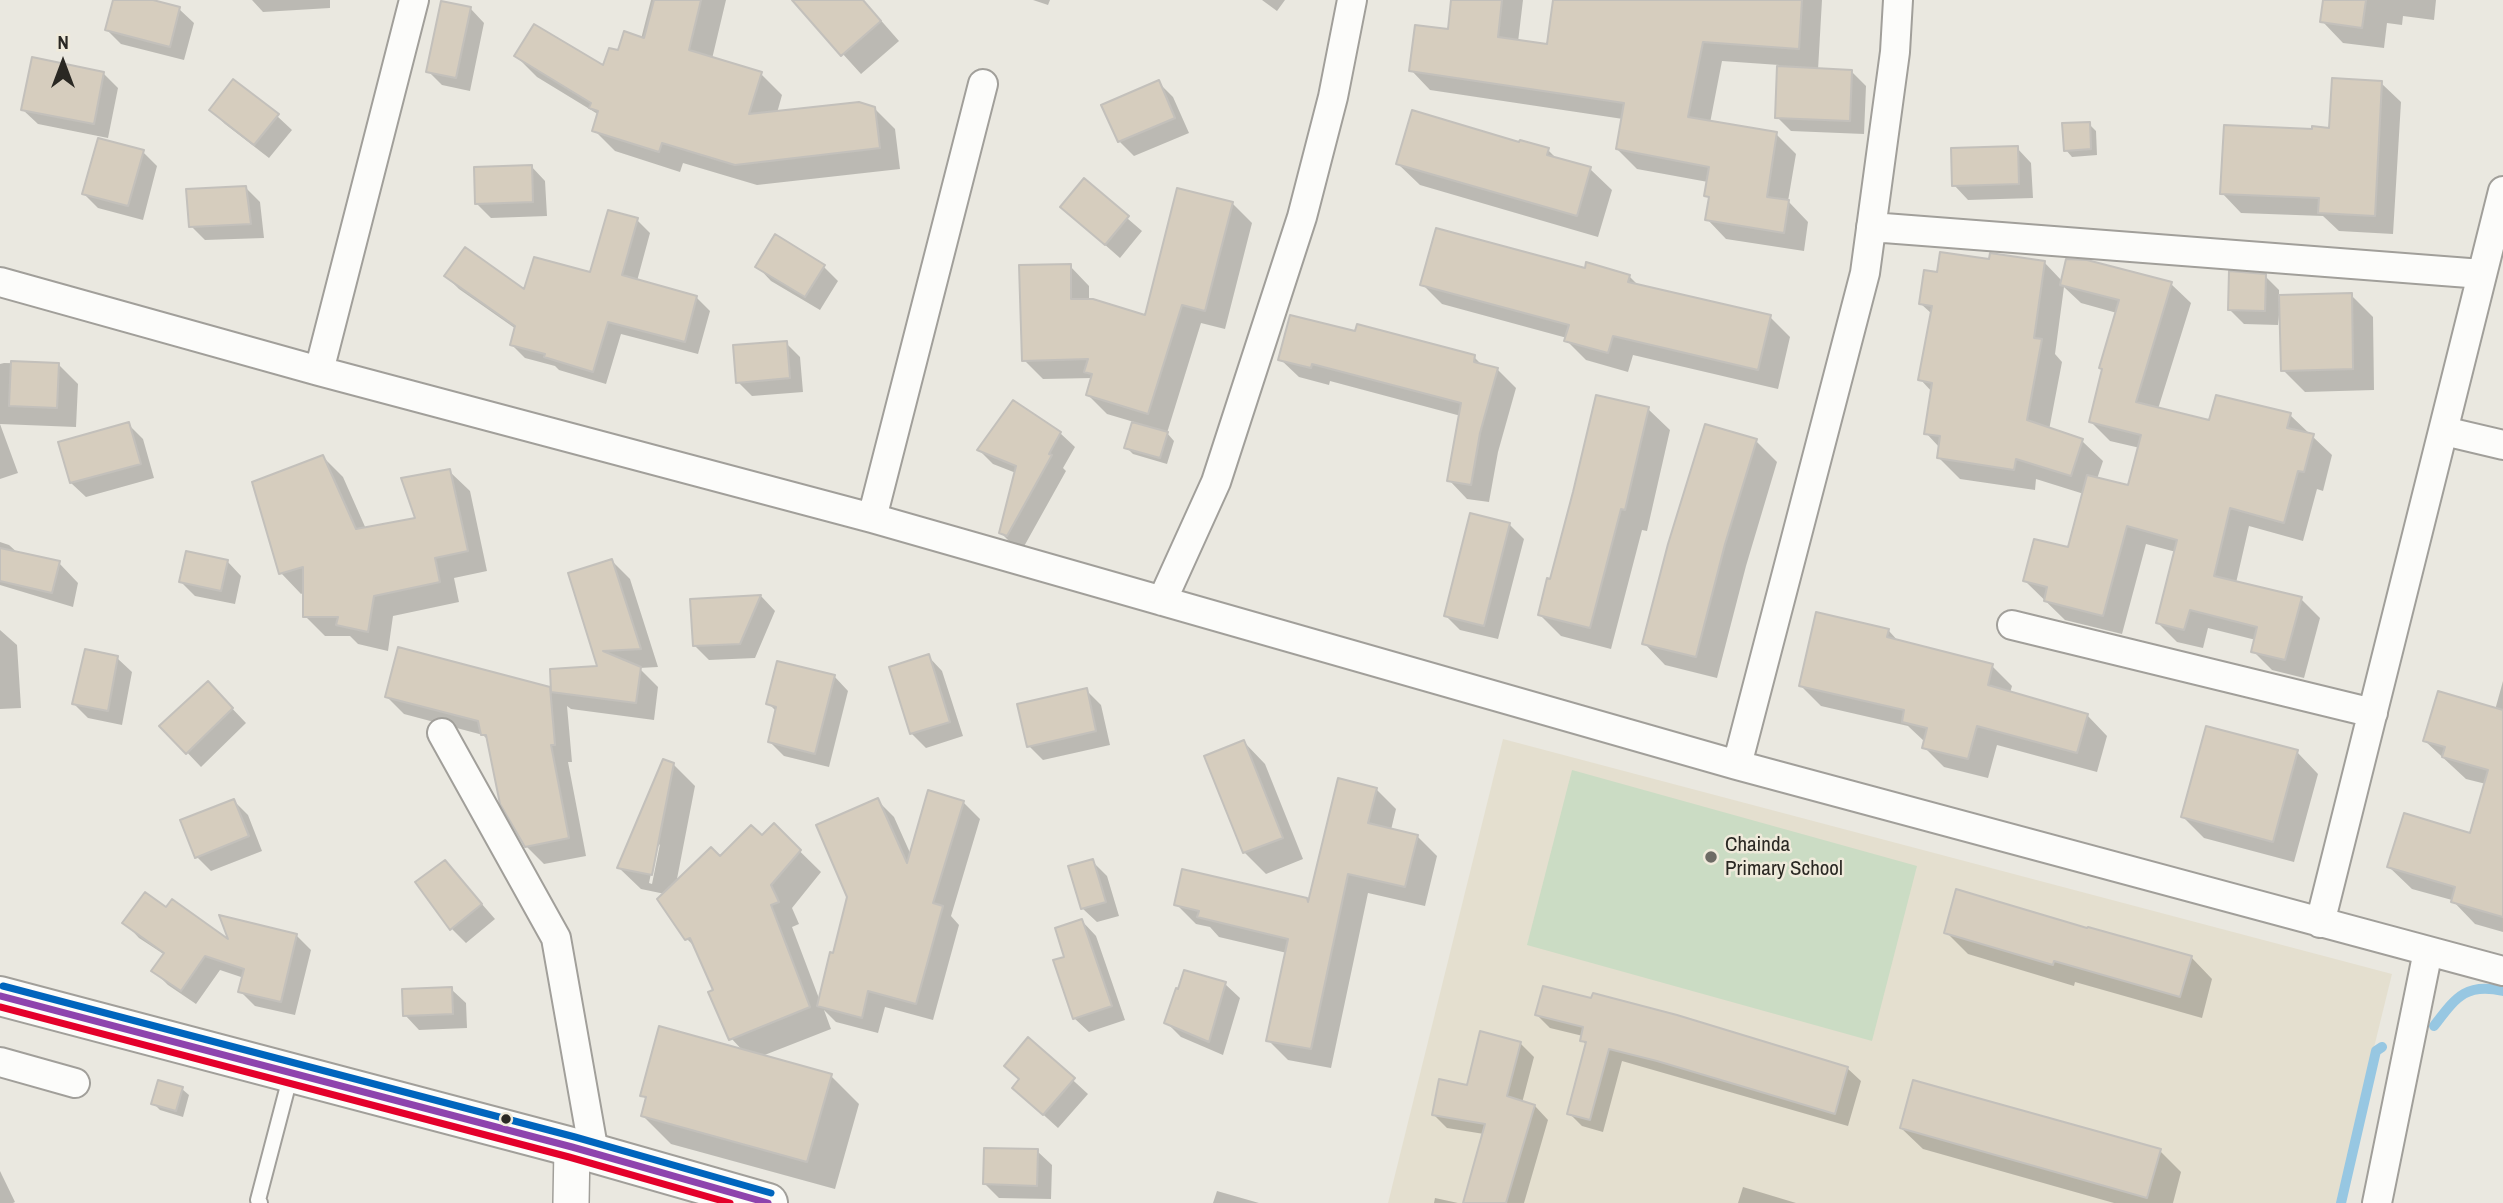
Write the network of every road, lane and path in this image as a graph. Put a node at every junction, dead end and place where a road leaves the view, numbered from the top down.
1 (414, 0) edge
2 (1352, 0) edge
3 (1898, 0) edge
4 (983, 84) dead end
5 (2503, 191) edge
6 (1871, 227) junction
7 (2482, 274) junction
8 (0, 282) edge
9 (319, 370) junction
10 (2444, 431) junction
11 (2503, 445) edge
12 (872, 518) junction
13 (1162, 601) junction
14 (2012, 625) dead end
15 (2373, 713) junction
16 (442, 733) dead end
17 (1737, 765) junction
18 (2320, 923) junction
19 (2428, 951) junction
20 (2503, 971) edge
21 (0, 996) edge
22 (0, 1062) edge
23 (292, 1073) junction
24 (75, 1083) dead end
25 (583, 1150) junction
26 (260, 1203) edge
27 (570, 1203) edge
28 (768, 1203) edge
29 (2377, 1203) edge

1 - 9 street
2 - 13 street
3 - 6 street
4 - 12 street
5 - 7 street
6 - 7 street
6 - 17 street
7 - 10 street
8 - 9 street
9 - 12 street
10 - 11 street
10 - 15 street
12 - 13 street
13 - 17 street
14 - 15 street
15 - 18 street
16 - 25 street
17 - 18 street
18 - 19 street
19 - 20 street
19 - 29 street
21 - 23 main road
22 - 24 street
23 - 25 main road
23 - 26 lane
25 - 27 street
25 - 28 main road

